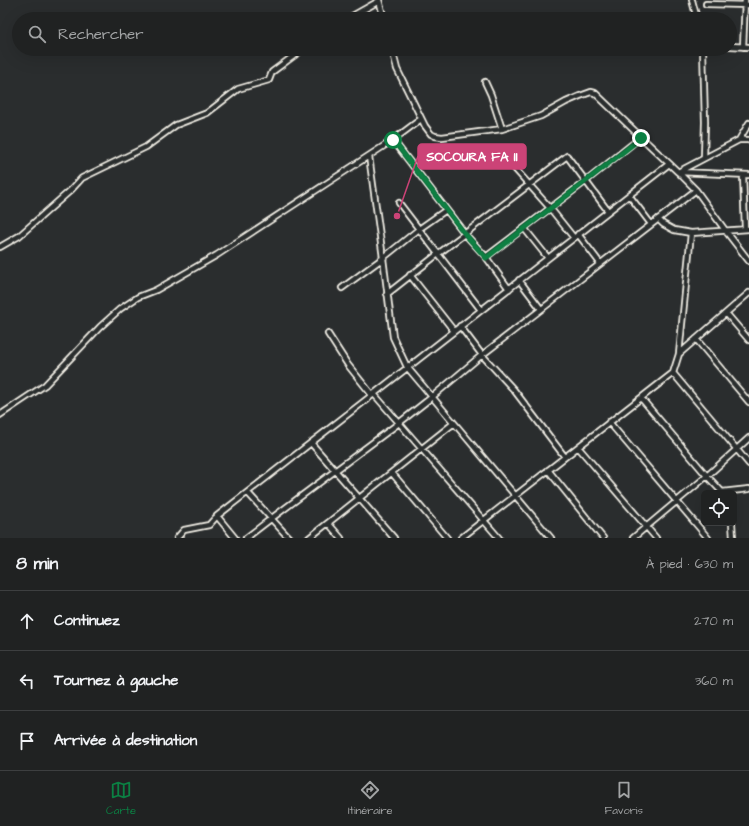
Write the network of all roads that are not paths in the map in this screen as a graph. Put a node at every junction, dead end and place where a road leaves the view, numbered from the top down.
1 (379, 0) edge
2 (692, 0) edge
3 (746, 3) edge
4 (706, 4) dead end
5 (359, 12) edge
6 (382, 12) edge
7 (695, 12) edge
8 (737, 47) edge
9 (743, 47) junction
10 (749, 47) edge
11 (294, 56) edge
12 (394, 56) edge
13 (703, 56) edge
14 (485, 82) dead end
15 (421, 119) junction
16 (749, 123) edge
17 (502, 129) junction
18 (641, 138) junction
19 (393, 140) junction
20 (739, 140) junction
21 (749, 140) edge
22 (499, 150) dead end
23 (369, 156) junction
24 (704, 158) junction
25 (669, 164) junction
26 (678, 172) junction
27 (746, 175) edge
28 (586, 181) junction
29 (530, 184) junction
30 (696, 190) junction
31 (629, 195) junction
32 (399, 203) dead end
33 (550, 208) junction
34 (446, 210) junction
35 (608, 211) junction
36 (658, 219) junction
37 (651, 224) junction
38 (524, 228) junction
39 (420, 229) junction
40 (747, 229) edge
41 (725, 230) junction
42 (692, 233) junction
43 (465, 234) junction
44 (576, 236) junction
45 (0, 247) edge
46 (438, 254) junction
47 (383, 258) junction
48 (486, 258) junction
49 (548, 258) junction
50 (749, 261) edge
51 (600, 263) junction
52 (410, 276) junction
53 (519, 280) junction
54 (342, 288) dead end
55 (508, 288) junction
56 (749, 293) edge
57 (387, 294) junction
58 (541, 309) junction
59 (481, 310) junction
60 (726, 313) junction
61 (460, 326) junction
62 (454, 331) junction
63 (328, 334) dead end
64 (696, 339) junction
65 (749, 340) edge
66 (679, 354) junction
67 (482, 355) junction
68 (407, 367) junction
69 (673, 373) junction
70 (373, 394) junction
71 (432, 397) junction
72 (641, 398) junction
73 (749, 402) edge
74 (0, 415) edge
75 (609, 422) junction
76 (454, 423) junction
77 (399, 424) junction
78 (749, 438) edge
79 (311, 443) junction
80 (578, 447) junction
81 (422, 449) junction
82 (736, 449) junction
83 (565, 457) junction
84 (749, 464) edge
85 (548, 470) junction
86 (336, 471) junction
87 (392, 473) junction
88 (707, 476) junction
89 (749, 489) edge
90 (720, 490) edge
91 (737, 491) edge
92 (248, 493) junction
93 (516, 496) junction
94 (359, 498) junction
95 (676, 502) junction
96 (217, 516) junction
97 (272, 518) junction
98 (484, 520) junction
99 (328, 523) junction
100 (646, 526) junction
101 (732, 526) edge
102 (177, 538) edge
103 (235, 538) edge
104 (246, 538) edge
105 (289, 538) edge
106 (309, 538) edge
107 (341, 538) edge
108 (394, 538) edge
109 (447, 538) edge
110 (461, 538) edge
111 (499, 538) edge
112 (551, 538) edge
113 (602, 538) edge
114 (633, 538) edge
115 (656, 538) edge
116 (708, 538) edge
117 (733, 538) edge

1 - 5 street
1 - 6 street
2 - 7 street
3 - 4 street
3 - 9 street
8 - 9 street
9 - 10 street
11 - 45 street
12 - 15 street
13 - 24 street
14 - 17 street
15 - 17 street
15 - 19 street
16 - 20 street
17 - 18 street
18 - 25 street
18 - 28 street
19 - 23 street
19 - 34 street
20 - 21 street
20 - 24 street
22 - 29 street
23 - 47 street
23 - 74 street
24 - 26 street
25 - 26 street
25 - 31 street
26 - 27 street
26 - 30 street
27 - 40 street
28 - 29 street
28 - 33 street
28 - 35 street
29 - 33 street
29 - 43 street
30 - 36 street
30 - 41 street
31 - 35 street
31 - 37 street
32 - 39 street
33 - 38 street
33 - 44 street
34 - 39 street
34 - 43 street
35 - 44 street
36 - 37 street
36 - 42 street
37 - 51 street
38 - 48 street
38 - 49 street
39 - 46 street
39 - 47 street
40 - 41 street
41 - 42 street
41 - 50 street
42 - 66 street
43 - 46 street
43 - 48 street
44 - 49 street
44 - 51 street
46 - 52 street
46 - 59 street
47 - 54 street
47 - 57 street
48 - 55 street
49 - 53 street
51 - 58 street
52 - 57 street
52 - 62 street
53 - 55 street
53 - 58 street
55 - 59 street
56 - 60 street
57 - 68 street
58 - 67 street
59 - 61 street
60 - 64 street
60 - 65 street
61 - 62 street
61 - 67 street
62 - 68 street
63 - 70 street
64 - 66 street
64 - 73 street
66 - 69 street
67 - 71 street
67 - 83 street
68 - 70 street
68 - 71 street
69 - 72 street
69 - 82 street
70 - 77 street
70 - 79 street
71 - 76 street
71 - 77 street
72 - 75 street
72 - 88 street
75 - 80 street
75 - 95 street
76 - 81 street
76 - 93 street
77 - 81 street
77 - 86 street
78 - 82 street
79 - 86 street
79 - 92 street
80 - 83 street
80 - 100 street
81 - 87 street
81 - 98 street
82 - 84 street
82 - 88 street
83 - 85 street
85 - 93 street
85 - 113 street
86 - 94 street
86 - 97 street
87 - 94 street
87 - 109 street
88 - 90 street
88 - 95 street
89 - 91 street
92 - 96 street
92 - 97 street
93 - 98 street
93 - 112 street
94 - 99 street
94 - 108 street
95 - 100 street
95 - 116 street
96 - 102 street
96 - 103 street
97 - 104 street
97 - 105 street
98 - 110 street
98 - 111 street
99 - 106 street
99 - 107 street
100 - 114 street
100 - 115 street
101 - 117 street

